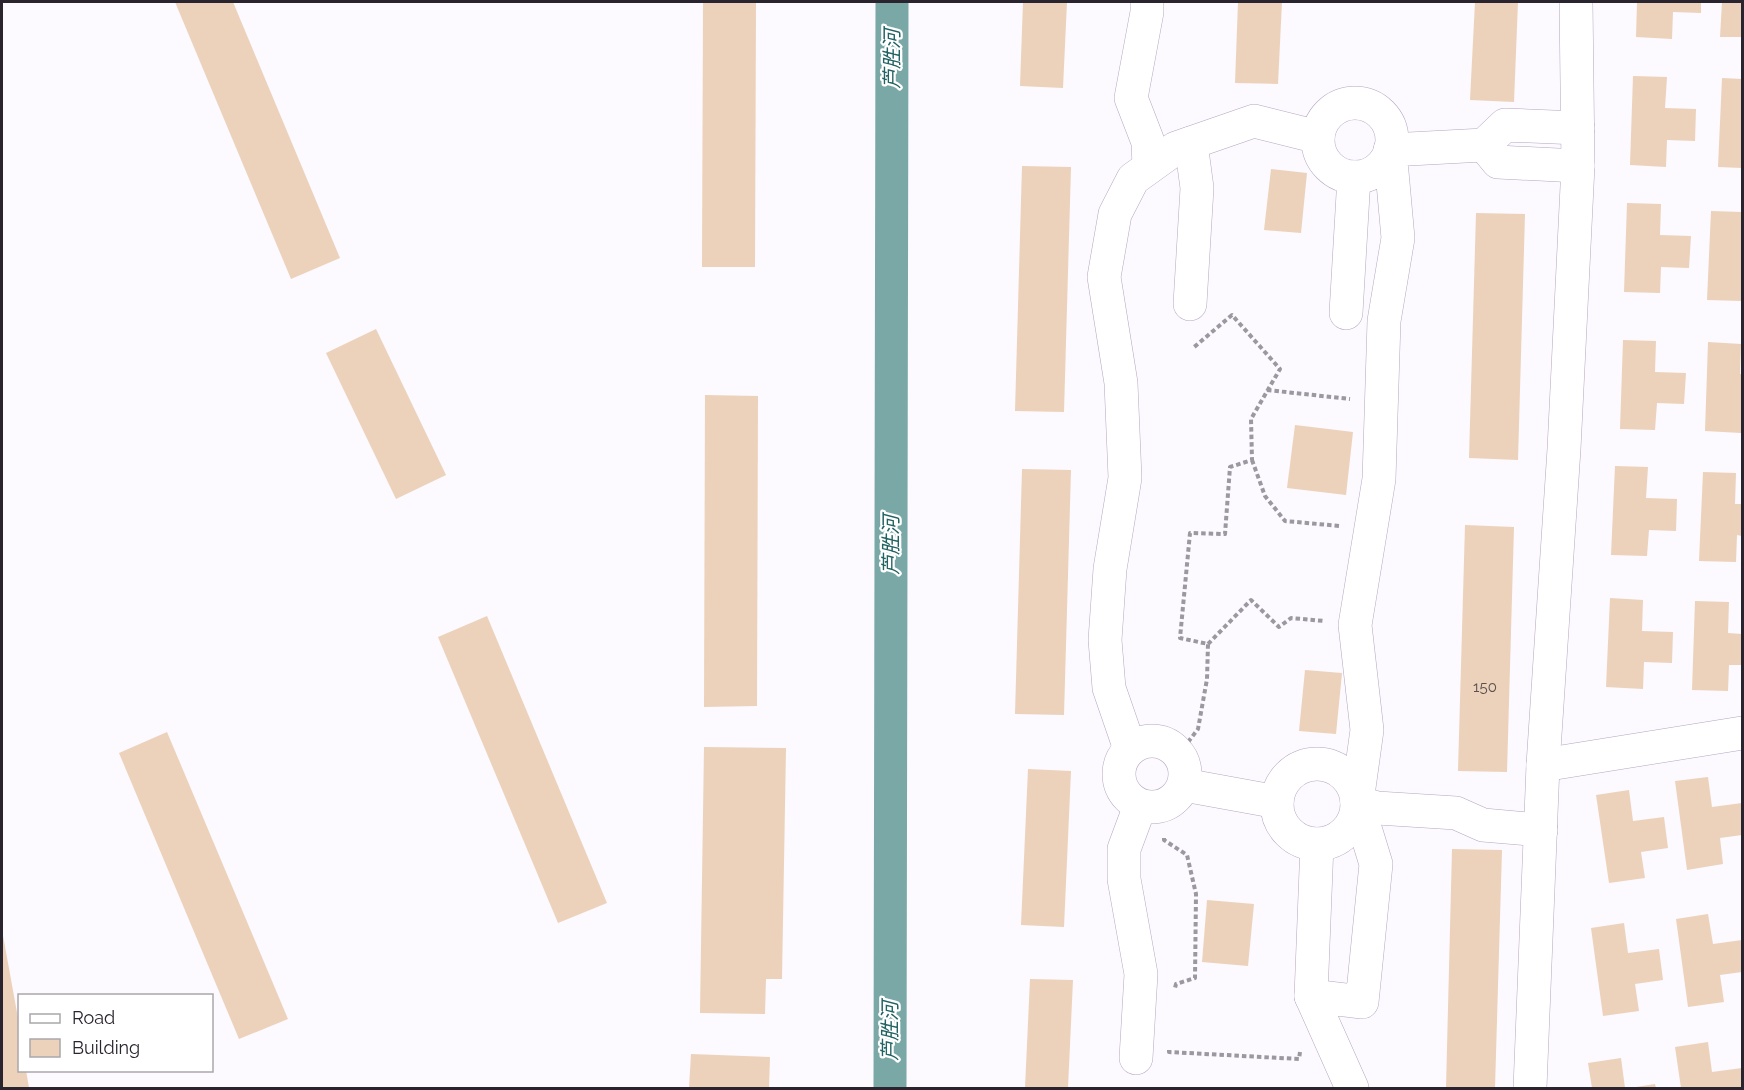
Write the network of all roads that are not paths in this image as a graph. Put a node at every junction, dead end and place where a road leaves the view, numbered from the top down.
1 (1147, 2) edge
2 (1576, 2) edge
3 (1578, 128) junction
4 (1318, 137) junction
5 (1191, 143) junction
6 (1484, 145) junction
7 (1390, 150) junction
8 (1578, 166) junction
9 (1149, 167) junction
10 (1354, 177) junction
11 (1190, 304) dead end
12 (1346, 313) dead end
13 (1743, 733) edge
14 (1130, 748) junction
15 (1543, 765) junction
16 (1168, 787) junction
17 (1277, 802) junction
18 (1357, 802) junction
19 (1541, 819) junction
20 (1317, 844) junction
21 (1311, 996) junction
22 (1136, 1058) dead end
23 (1352, 1089) edge
24 (1530, 1089) edge

1 - 9 street
2 - 3 street
3 - 6 street
3 - 8 street
4 - 5 street
4 - 7 street
4 - 10 street
5 - 9 street
5 - 11 street
6 - 7 street
6 - 8 street
7 - 10 street
7 - 18 street
8 - 15 street
9 - 14 street
10 - 12 street
13 - 15 street
14 - 16 street
14 - 16 street
15 - 19 street
16 - 17 street
16 - 22 street
17 - 18 street
17 - 20 street
18 - 19 street
18 - 20 street
18 - 21 street
19 - 24 street
20 - 21 street
21 - 23 street

